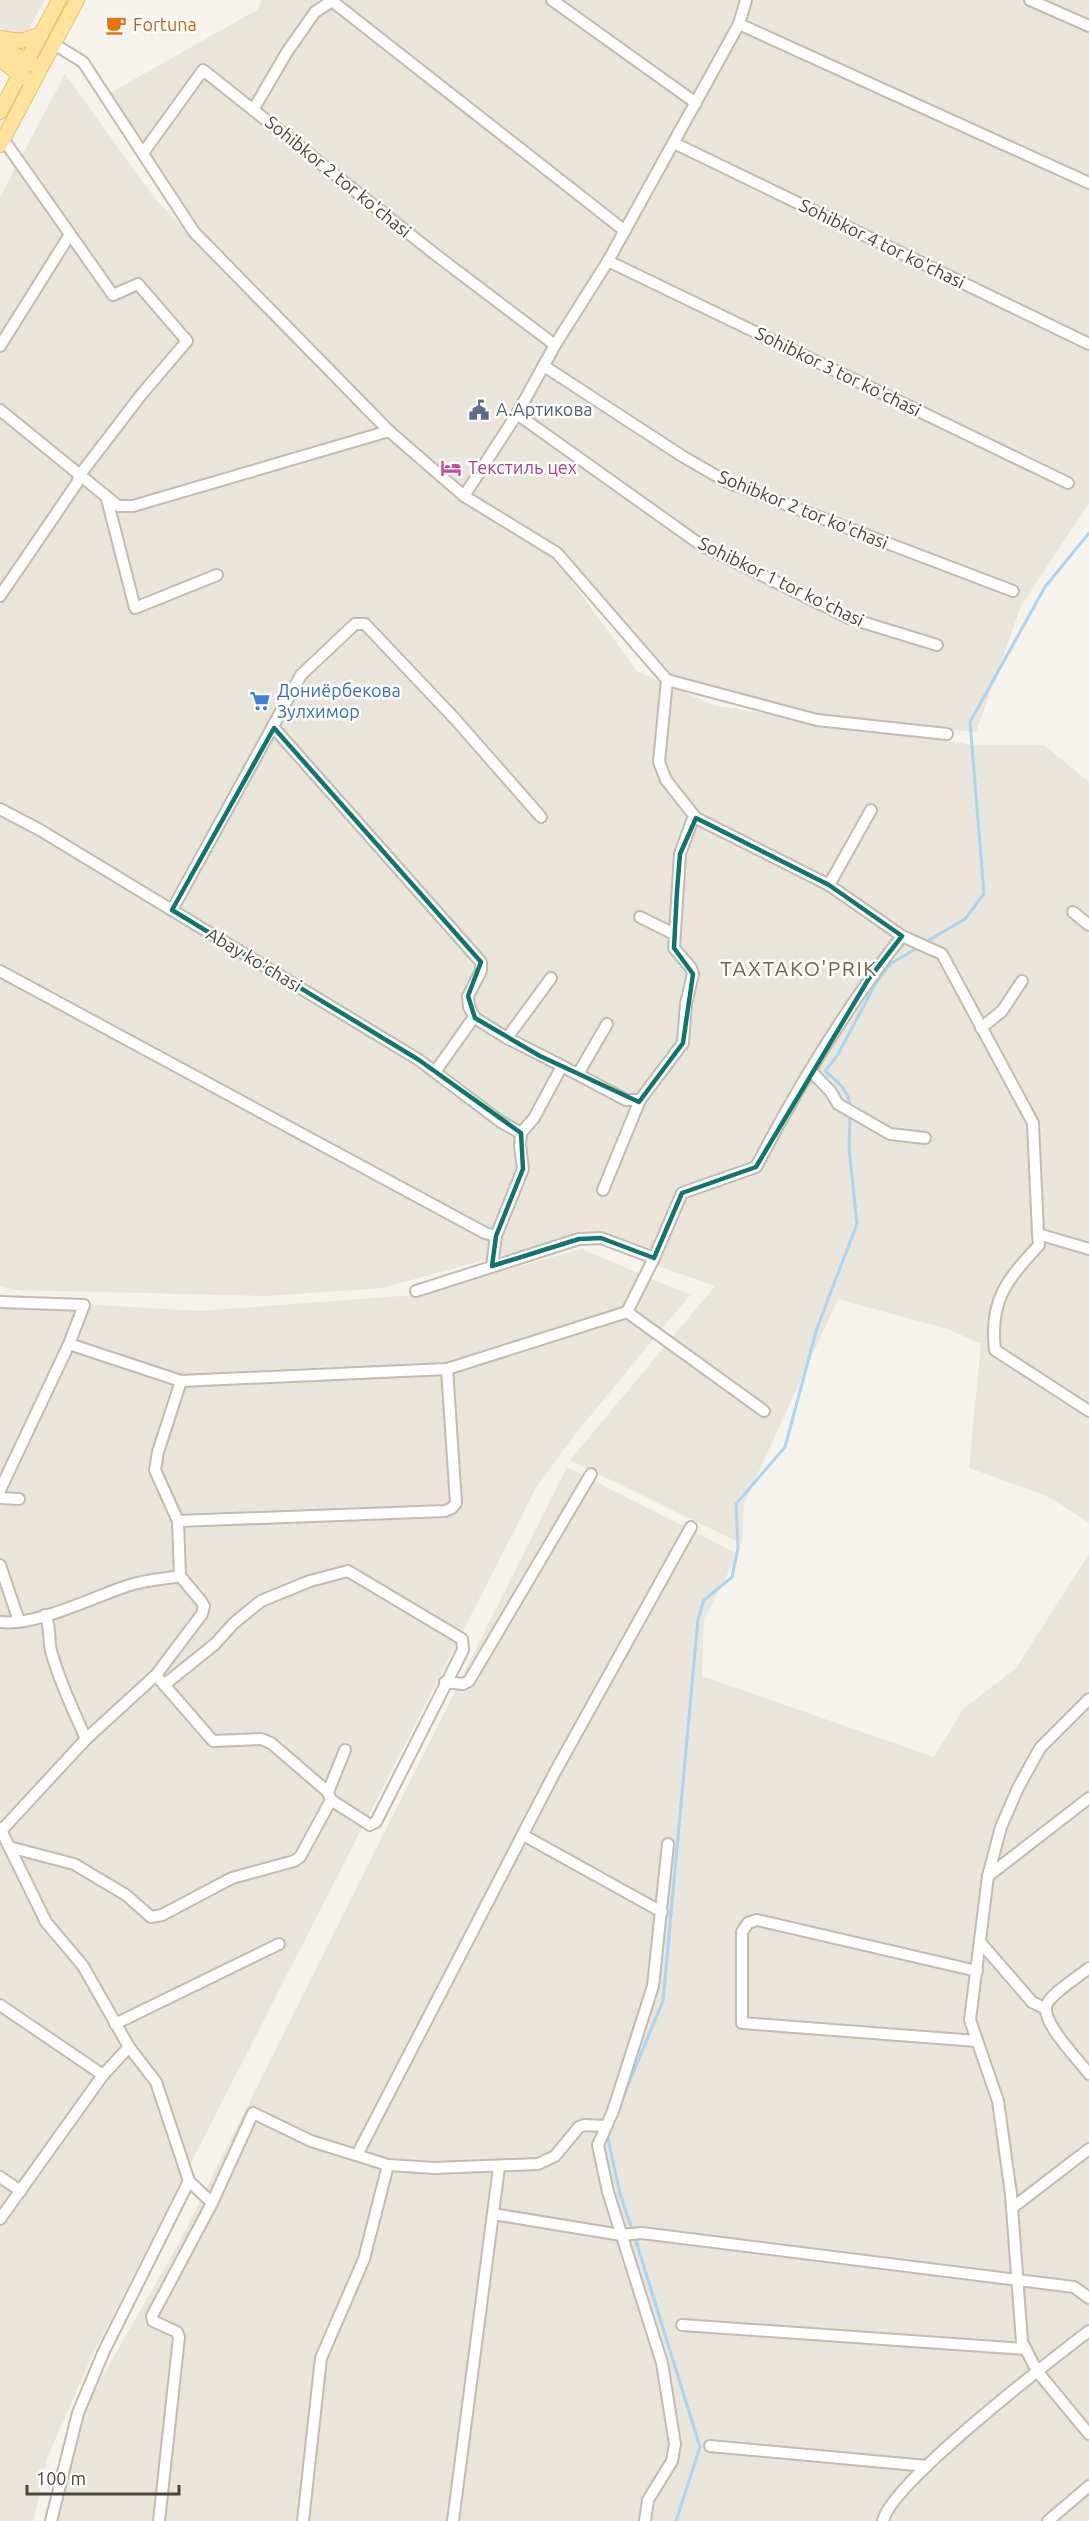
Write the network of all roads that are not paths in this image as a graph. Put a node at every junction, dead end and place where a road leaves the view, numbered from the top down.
1 (59, 0) edge
2 (77, 0) edge
3 (552, 0) edge
4 (746, 0) edge
5 (1030, 0) edge
6 (333, 1) edge
7 (739, 24) junction
8 (1089, 26) edge
9 (41, 34) junction
10 (0, 38) edge
11 (54, 44) junction
12 (0, 46) edge
13 (0, 60) edge
14 (26, 60) junction
15 (41, 68) junction
16 (20, 74) junction
17 (32, 82) junction
18 (696, 103) junction
19 (253, 110) junction
20 (0, 112) edge
21 (2, 142) edge
22 (674, 143) junction
23 (143, 153) junction
24 (1089, 183) edge
25 (625, 231) junction
26 (69, 236) junction
27 (608, 261) junction
28 (1089, 344) edge
29 (555, 345) junction
30 (0, 346) edge
31 (544, 366) junction
32 (0, 410) edge
33 (517, 414) junction
34 (389, 431) junction
35 (79, 476) junction
36 (1068, 483) dead end
37 (464, 496) junction
38 (107, 499) junction
39 (217, 575) dead end
40 (1013, 591) dead end
41 (0, 596) edge
42 (937, 645) dead end
43 (667, 680) junction
44 (274, 728) junction
45 (947, 734) dead end
46 (0, 809) edge
47 (871, 810) dead end
48 (541, 818) dead end
49 (696, 818) junction
50 (829, 885) junction
51 (172, 910) junction
52 (1073, 912) dead end
53 (640, 917) dead end
54 (1089, 925) edge
55 (674, 934) junction
56 (906, 938) junction
57 (0, 971) edge
58 (551, 978) dead end
59 (1022, 981) dead end
60 (474, 1017) junction
61 (607, 1023) dead end
62 (981, 1028) junction
63 (507, 1038) junction
64 (562, 1066) junction
65 (811, 1071) junction
66 (435, 1072) junction
67 (578, 1074) junction
68 (640, 1100) junction
69 (521, 1133) junction
70 (925, 1138) dead end
71 (603, 1190) dead end
72 (1038, 1234) junction
73 (496, 1236) junction
74 (1089, 1249) edge
75 (654, 1258) junction
76 (492, 1266) junction
77 (416, 1291) dead end
78 (0, 1302) edge
79 (627, 1312) junction
80 (69, 1344) junction
81 (447, 1369) junction
82 (181, 1381) junction
83 (764, 1411) dead end
84 (1089, 1411) edge
85 (591, 1474) dead end
86 (0, 1490) edge
87 (0, 1498) edge
88 (19, 1499) dead end
89 (178, 1521) junction
90 (691, 1527) dead end
91 (0, 1565) edge
92 (180, 1576) junction
93 (45, 1615) junction
94 (19, 1621) junction
95 (0, 1622) edge
96 (156, 1675) junction
97 (446, 1682) junction
98 (165, 1685) junction
99 (1089, 1699) edge
100 (86, 1739) junction
101 (345, 1750) dead end
102 (330, 1796) junction
103 (1089, 1798) edge
104 (0, 1831) edge
105 (523, 1835) junction
106 (668, 1844) dead end
107 (9, 1847) junction
108 (988, 1876) junction
109 (662, 1912) junction
110 (981, 1943) junction
111 (279, 1944) dead end
112 (1089, 1968) edge
113 (977, 1971) junction
114 (0, 2005) edge
115 (1046, 2009) junction
116 (115, 2024) junction
117 (977, 2041) junction
118 (129, 2047) junction
119 (1089, 2074) edge
120 (103, 2075) junction
121 (606, 2126) junction
122 (1089, 2149) edge
123 (357, 2155) junction
124 (388, 2165) junction
125 (499, 2167) junction
126 (0, 2177) edge
127 (192, 2184) junction
128 (21, 2191) junction
129 (212, 2203) junction
130 (1012, 2208) junction
131 (493, 2214) junction
132 (0, 2219) edge
133 (621, 2235) junction
134 (1018, 2279) junction
135 (1089, 2298) edge
136 (682, 2325) dead end
137 (1089, 2331) edge
138 (1026, 2349) junction
139 (1037, 2371) junction
140 (1089, 2434) edge
141 (710, 2446) dead end
142 (927, 2466) junction
143 (1089, 2486) edge
144 (51, 2521) edge
145 (159, 2521) edge
146 (303, 2521) edge
147 (453, 2521) edge
148 (645, 2521) edge
149 (883, 2521) edge
150 (1048, 2521) edge

1 - 9 main road
2 - 11 main road
3 - 18 street
4 - 7 street
5 - 8 street
6 - 19 street
6 - 25 street
7 - 18 street
7 - 24 street
9 - 10 main road
9 - 14 main road
11 - 15 main road
11 - 23 street
12 - 14 main road
13 - 16 main road
14 - 15 main road
14 - 16 main road
15 - 17 main road
16 - 17 main road
16 - 20 main road
17 - 21 main road
18 - 22 street
19 - 23 street, Sohibkor 2 tor ko'chasi
19 - 29 street, Sohibkor 2 tor ko'chasi
21 - 26 street
22 - 25 street
22 - 28 street, Sohibkor 4 tor ko'chasi
23 - 34 street
25 - 27 street
26 - 30 street
26 - 35 street
27 - 29 street
27 - 36 street, Sohibkor 3 tor ko'chasi
29 - 31 street
31 - 33 street
31 - 40 street, Sohibkor 2 tor ko'chasi
32 - 35 street
33 - 37 street
33 - 42 street, Sohibkor 1 tor ko'chasi
34 - 37 street
34 - 38 street
35 - 38 street
35 - 41 street
37 - 43 street
38 - 39 street
43 - 45 street
43 - 49 street
44 - 48 street
44 - 51 street
44 - 60 street
46 - 51 street, Abay ko'chasi
47 - 50 street
49 - 50 street
49 - 55 street
50 - 56 street
51 - 66 street, Abay ko'chasi
52 - 54 street
53 - 55 street
55 - 68 street
56 - 62 street
56 - 65 street
57 - 73 street
58 - 63 street
59 - 62 street
60 - 63 street
60 - 66 street
61 - 67 street
62 - 72 street
63 - 64 street
64 - 67 street
64 - 69 street
65 - 70 street
65 - 75 street
66 - 69 street, Abay ko'chasi
67 - 68 street
68 - 71 street
69 - 73 street
72 - 74 street
72 - 84 street
73 - 76 street
75 - 76 street
75 - 79 street
76 - 77 street
78 - 80 street
79 - 81 street
79 - 83 street
80 - 82 street
80 - 86 street
81 - 82 street
81 - 89 street
82 - 89 street
85 - 97 street
87 - 88 street
89 - 92 street
90 - 105 street
91 - 94 street
92 - 93 street
92 - 96 street
93 - 94 street
93 - 100 street
94 - 95 street
96 - 98 street
96 - 100 street
97 - 98 street
97 - 102 street
98 - 102 street
99 - 108 street
100 - 104 street
101 - 102 street
102 - 107 street
103 - 108 street
104 - 107 street
105 - 109 street
105 - 123 street
106 - 109 street
107 - 116 street
108 - 110 street
109 - 121 street
110 - 113 street
110 - 115 street
111 - 116 street
112 - 115 street
113 - 117 street
113 - 117 street
114 - 120 street
115 - 119 street
116 - 118 street
117 - 130 street
118 - 120 street
118 - 127 street
120 - 128 street
121 - 125 street
121 - 133 street
122 - 130 street
123 - 124 street
123 - 129 street
124 - 125 street
124 - 146 street
125 - 131 street
126 - 128 street
127 - 129 street
127 - 144 street
128 - 132 street
129 - 145 street
130 - 134 street
131 - 133 street
131 - 147 street
133 - 134 street
133 - 148 street
134 - 135 street
134 - 138 street
136 - 138 street
137 - 139 street
138 - 139 street
139 - 140 street
139 - 142 street
141 - 142 street
142 - 149 street
143 - 150 street

